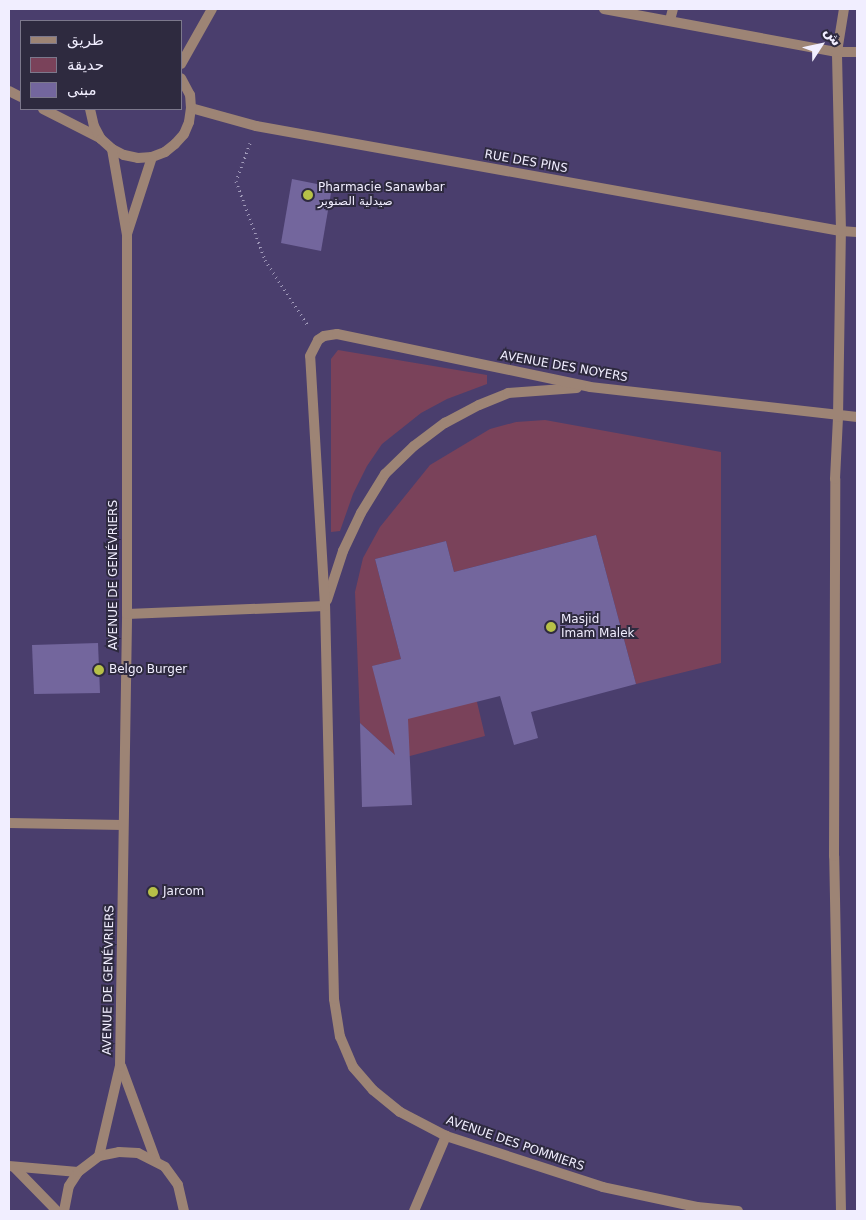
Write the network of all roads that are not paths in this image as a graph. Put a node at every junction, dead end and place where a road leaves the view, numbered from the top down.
1 (212, 9) edge
2 (604, 9) edge
3 (673, 9) edge
4 (844, 9) edge
5 (670, 20) junction
6 (837, 52) junction
7 (857, 52) edge
8 (182, 62) edge
9 (182, 80) edge
10 (9, 89) edge
11 (20, 96) edge
12 (191, 108) junction
13 (45, 110) edge
14 (90, 110) edge
15 (101, 139) junction
16 (112, 149) junction
17 (152, 157) junction
18 (840, 231) junction
19 (857, 232) edge
20 (127, 235) junction
21 (310, 356) joint
22 (590, 387) junction
23 (838, 417) junction
24 (857, 417) edge
25 (325, 606) junction
26 (127, 614) junction
27 (9, 823) edge
28 (123, 825) junction
29 (120, 1066) junction
30 (446, 1136) junction
31 (100, 1156) junction
32 (156, 1161) junction
33 (12, 1167) edge
34 (78, 1172) junction
35 (57, 1211) edge
36 (64, 1211) edge
37 (184, 1211) edge
38 (414, 1211) edge
39 (738, 1211) edge
40 (842, 1211) edge

1 - 8 street
2 - 5 street
3 - 5 street
4 - 6 street
5 - 6 street
6 - 7 street
6 - 18 street
9 - 12 street
10 - 11 street
12 - 17 street
12 - 18 street, RUE DES PINS
13 - 15 street
14 - 15 street
15 - 16 street
16 - 17 street
16 - 20 street, AVENUE DE GENÉVRIERS
17 - 20 street, AVENUE DE GENÉVRIERS
18 - 19 street, RUE DES PINS
18 - 23 street
20 - 26 street, AVENUE DE GENÉVRIERS
21 - 22 street, AVENUE DES NOYERS
21 - 25 street, AVENUE DES POMMIERS
22 - 23 street, AVENUE DES NOYERS
22 - 25 street
23 - 24 street, AVENUE DES NOYERS
23 - 40 street
25 - 26 street
25 - 30 street, AVENUE DES POMMIERS
26 - 28 street, AVENUE DE GENÉVRIERS
27 - 28 street
28 - 29 street, AVENUE DE GENÉVRIERS
29 - 31 street, AVENUE DE GENÉVRIERS
29 - 32 street, AVENUE DE GENÉVRIERS
30 - 38 street
30 - 39 street, AVENUE DES POMMIERS
31 - 32 street
31 - 34 street
32 - 37 street
33 - 34 street
33 - 35 street
34 - 36 street

